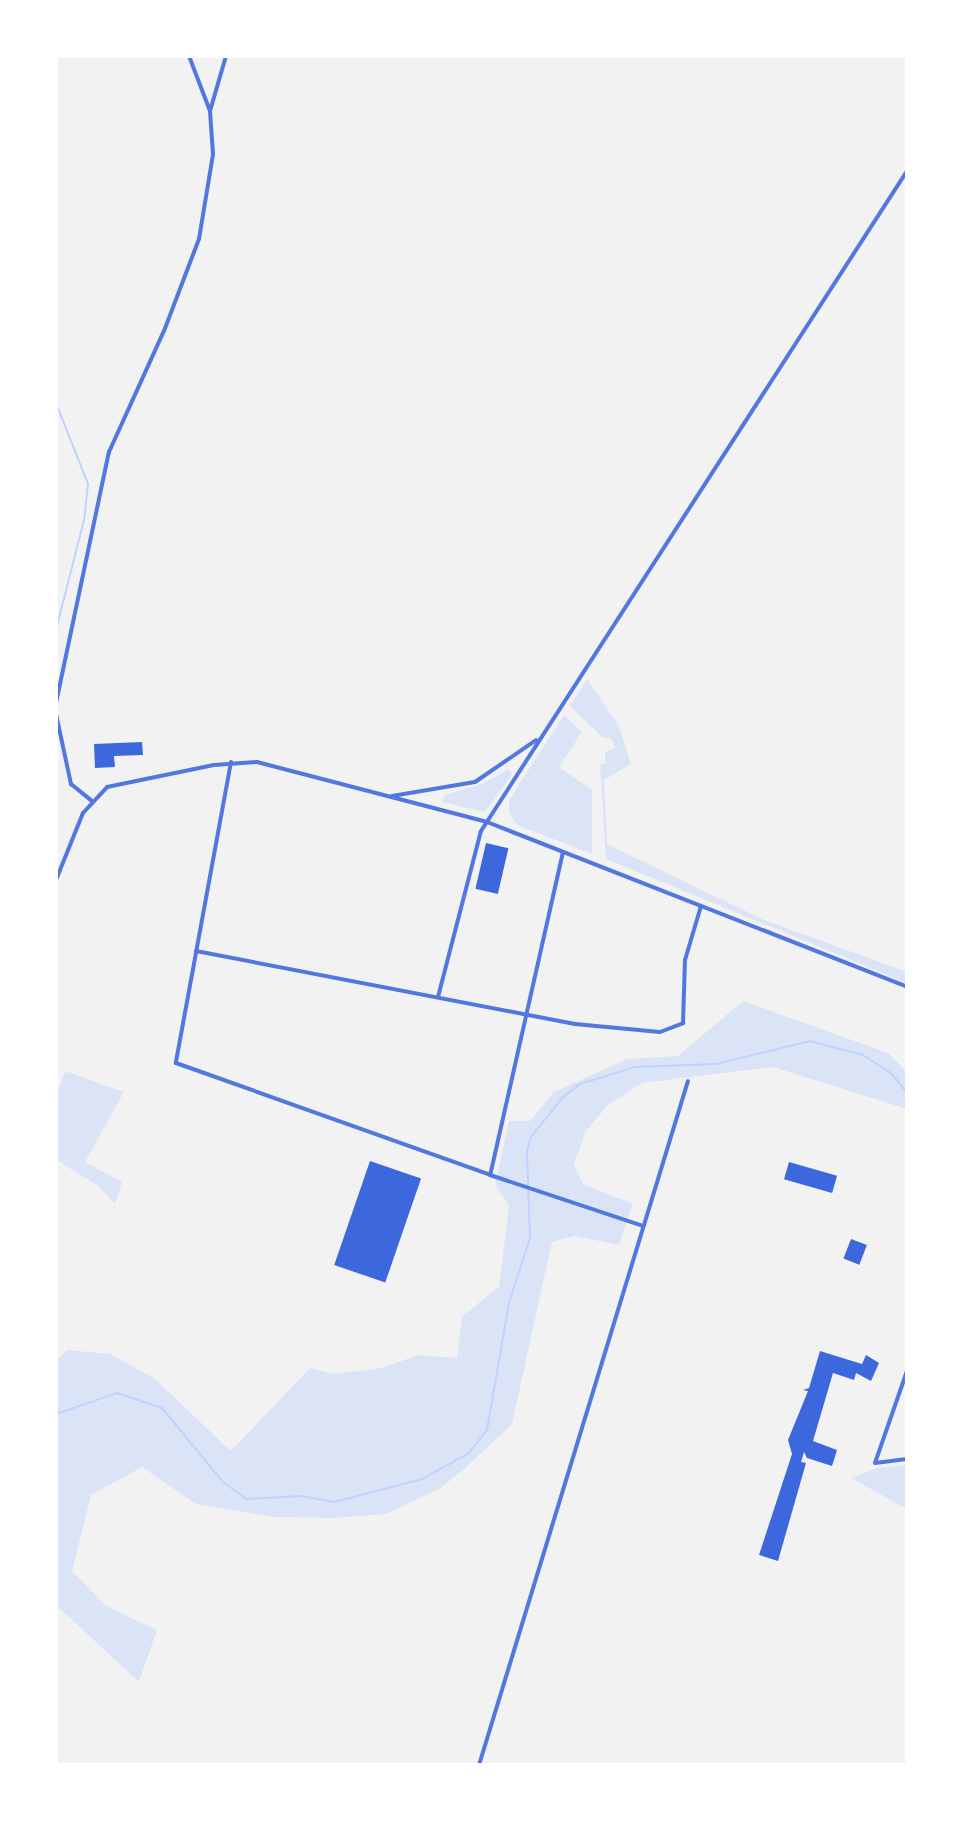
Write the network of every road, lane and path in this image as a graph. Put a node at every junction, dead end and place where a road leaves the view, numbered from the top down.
1 (189, 56) edge
2 (226, 56) edge
3 (210, 111) junction
4 (907, 171) edge
5 (56, 703) edge
6 (56, 714) edge
7 (541, 736) junction
8 (231, 762) junction
9 (391, 796) junction
10 (91, 800) junction
11 (487, 822) junction
12 (563, 852) junction
13 (56, 880) edge
14 (701, 906) junction
15 (196, 951) junction
16 (907, 987) edge
17 (438, 997) junction
18 (527, 1014) junction
19 (688, 1081) dead end
20 (490, 1175) junction
21 (643, 1226) junction
22 (907, 1371) edge
23 (907, 1459) edge
24 (479, 1765) edge

1 - 3 street
2 - 3 street
3 - 5 street
4 - 7 street
6 - 10 street
7 - 9 street
7 - 11 street
8 - 9 street
8 - 10 street
8 - 15 street
9 - 11 street
10 - 13 street
11 - 12 street
11 - 17 street
12 - 14 street
12 - 18 street
14 - 16 street
14 - 18 street
15 - 17 street
15 - 20 street
17 - 18 street
18 - 20 street
19 - 21 street
20 - 21 street
21 - 24 street
22 - 23 street

